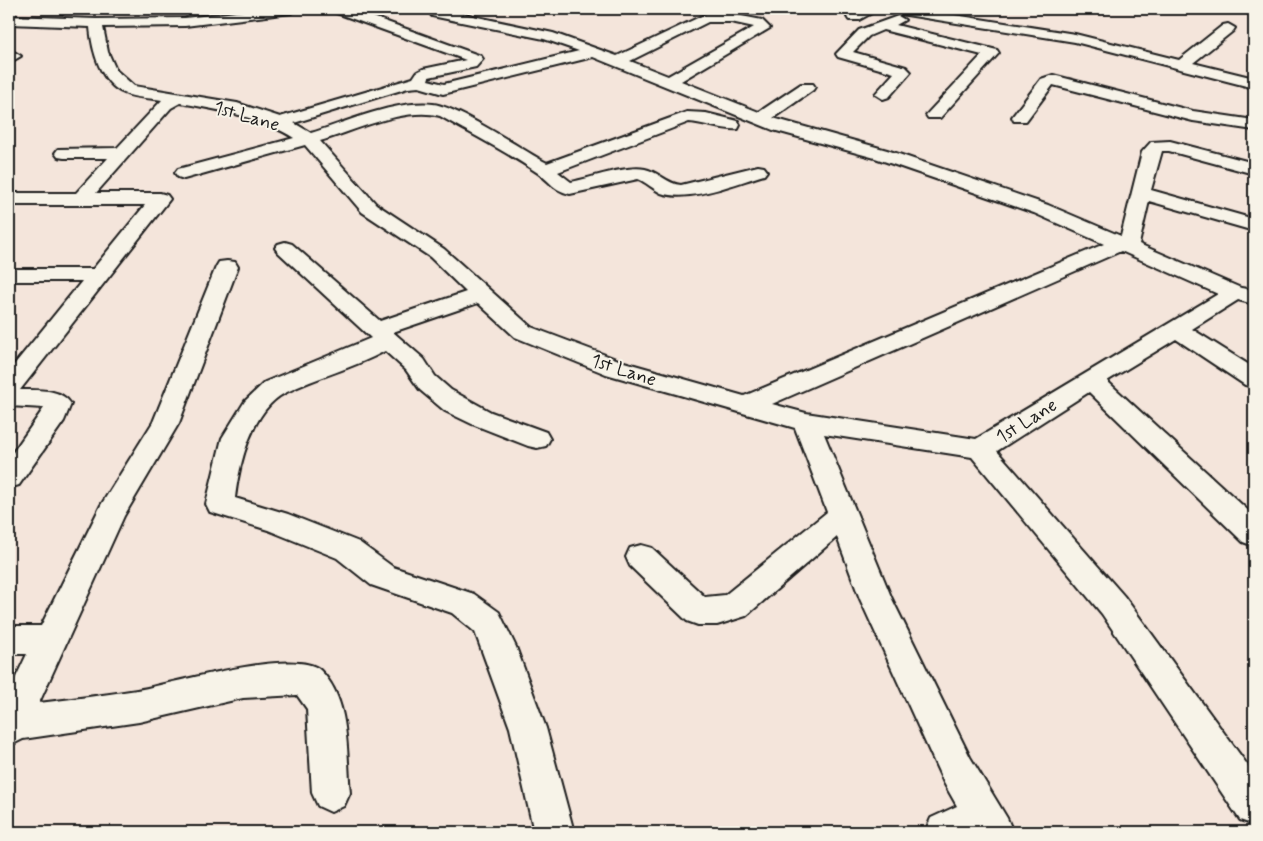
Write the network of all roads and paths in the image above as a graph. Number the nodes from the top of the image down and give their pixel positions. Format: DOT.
graph roads {
  1 [pos="19,9"];
  2 [pos="196,9"];
  3 [pos="286,9"];
  4 [pos="339,9"];
  5 [pos="433,9"];
  6 [pos="872,9"];
  7 [pos="894,9"];
  8 [pos="914,12"];
  9 [pos="9,14"];
  10 [pos="854,17"];
  11 [pos="9,20"];
  12 [pos="184,22"];
  13 [pos="882,26"];
  14 [pos="1228,28"];
  15 [pos="97,29"];
  16 [pos="71,36"];
  17 [pos="594,52"];
  18 [pos="618,61"];
  19 [pos="1182,64"];
  20 [pos="420,82"];
  21 [pos="669,82"];
  22 [pos="1254,83"];
  23 [pos="807,87"];
  24 [pos="883,94"];
  25 [pos="177,98"];
  26 [pos="934,115"];
  27 [pos="1020,117"];
  28 [pos="760,118"];
  29 [pos="280,122"];
  30 [pos="732,125"];
  31 [pos="1254,125"];
  32 [pos="309,139"];
  33 [pos="64,153"];
  34 [pos="122,153"];
  35 [pos="1254,169"];
  36 [pos="546,170"];
  37 [pos="758,171"];
  38 [pos="184,173"];
  39 [pos="1142,193"];
  40 [pos="9,199"];
  41 [pos="81,199"];
  42 [pos="1254,225"];
  43 [pos="1124,245"];
  44 [pos="285,248"];
  45 [pos="227,268"];
  46 [pos="9,275"];
  47 [pos="99,275"];
  48 [pos="482,294"];
  49 [pos="1245,295"];
  50 [pos="1176,328"];
  51 [pos="381,334"];
  52 [pos="1254,379"];
  53 [pos="1090,380"];
  54 [pos="9,387"];
  55 [pos="9,398"];
  56 [pos="746,405"];
  57 [pos="806,422"];
  58 [pos="537,439"];
  59 [pos="980,449"];
  60 [pos="9,478"];
  61 [pos="843,515"];
  62 [pos="1254,534"];
  63 [pos="641,557"];
  64 [pos="9,640"];
  65 [pos="51,640"];
  66 [pos="10,726"];
  67 [pos="331,793"];
  68 [pos="1254,806"];
  69 [pos="988,823"];
  70 [pos="554,832"];
  71 [pos="945,832"];
  1 -- 9 [label="street"];
  2 -- 12 [label="street"];
  3 -- 12 [label="street"];
  4 -- 20 [label="street"];
  5 -- 17 [label="street"];
  6 -- 10 [label="street"];
  7 -- 8 [label="street"];
  8 -- 13 [label="street"];
  8 -- 19 [label="street"];
  11 -- 15 [label="street"];
  12 -- 15 [label="street"];
  13 -- 24 [label="street"];
  13 -- 26 [label="street"];
  14 -- 19 [label="street"];
  15 -- 16 [label="street"];
  15 -- 25 [label="street, 1st Lane"];
  17 -- 18 [label="street"];
  17 -- 20 [label="street"];
  18 -- 21 [label="street"];
  18 -- 21 [label="street"];
  19 -- 22 [label="street"];
  20 -- 29 [label="street"];
  21 -- 28 [label="street"];
  23 -- 28 [label="street"];
  25 -- 29 [label="street, 1st Lane"];
  25 -- 34 [label="street"];
  27 -- 31 [label="street"];
  28 -- 43 [label="street"];
  29 -- 32 [label="street, 1st Lane"];
  30 -- 36 [label="street"];
  32 -- 36 [label="street"];
  32 -- 38 [label="street"];
  32 -- 48 [label="street, 1st Lane"];
  33 -- 34 [label="street"];
  34 -- 41 [label="street"];
  35 -- 39 [label="street"];
  36 -- 37 [label="street"];
  39 -- 42 [label="street"];
  39 -- 43 [label="street"];
  40 -- 41 [label="street"];
  41 -- 47 [label="street"];
  43 -- 49 [label="street"];
  43 -- 56 [label="street"];
  44 -- 51 [label="street"];
  45 -- 65 [label="street"];
  46 -- 47 [label="street"];
  47 -- 54 [label="street"];
  48 -- 51 [label="street"];
  48 -- 56 [label="street, 1st Lane"];
  49 -- 50 [label="street, 1st Lane"];
  50 -- 52 [label="street"];
  50 -- 53 [label="street, 1st Lane"];
  51 -- 58 [label="street"];
  51 -- 70 [label="street"];
  53 -- 59 [label="street, 1st Lane"];
  53 -- 62 [label="street"];
  55 -- 60 [label="street"];
  56 -- 57 [label="street, 1st Lane"];
  57 -- 59 [label="street, 1st Lane"];
  57 -- 61 [label="street"];
  59 -- 68 [label="street"];
  61 -- 63 [label="street"];
  61 -- 69 [label="street"];
  64 -- 65 [label="street"];
  65 -- 66 [label="street"];
  66 -- 67 [label="street"];
  69 -- 71 [label="street"];
}
